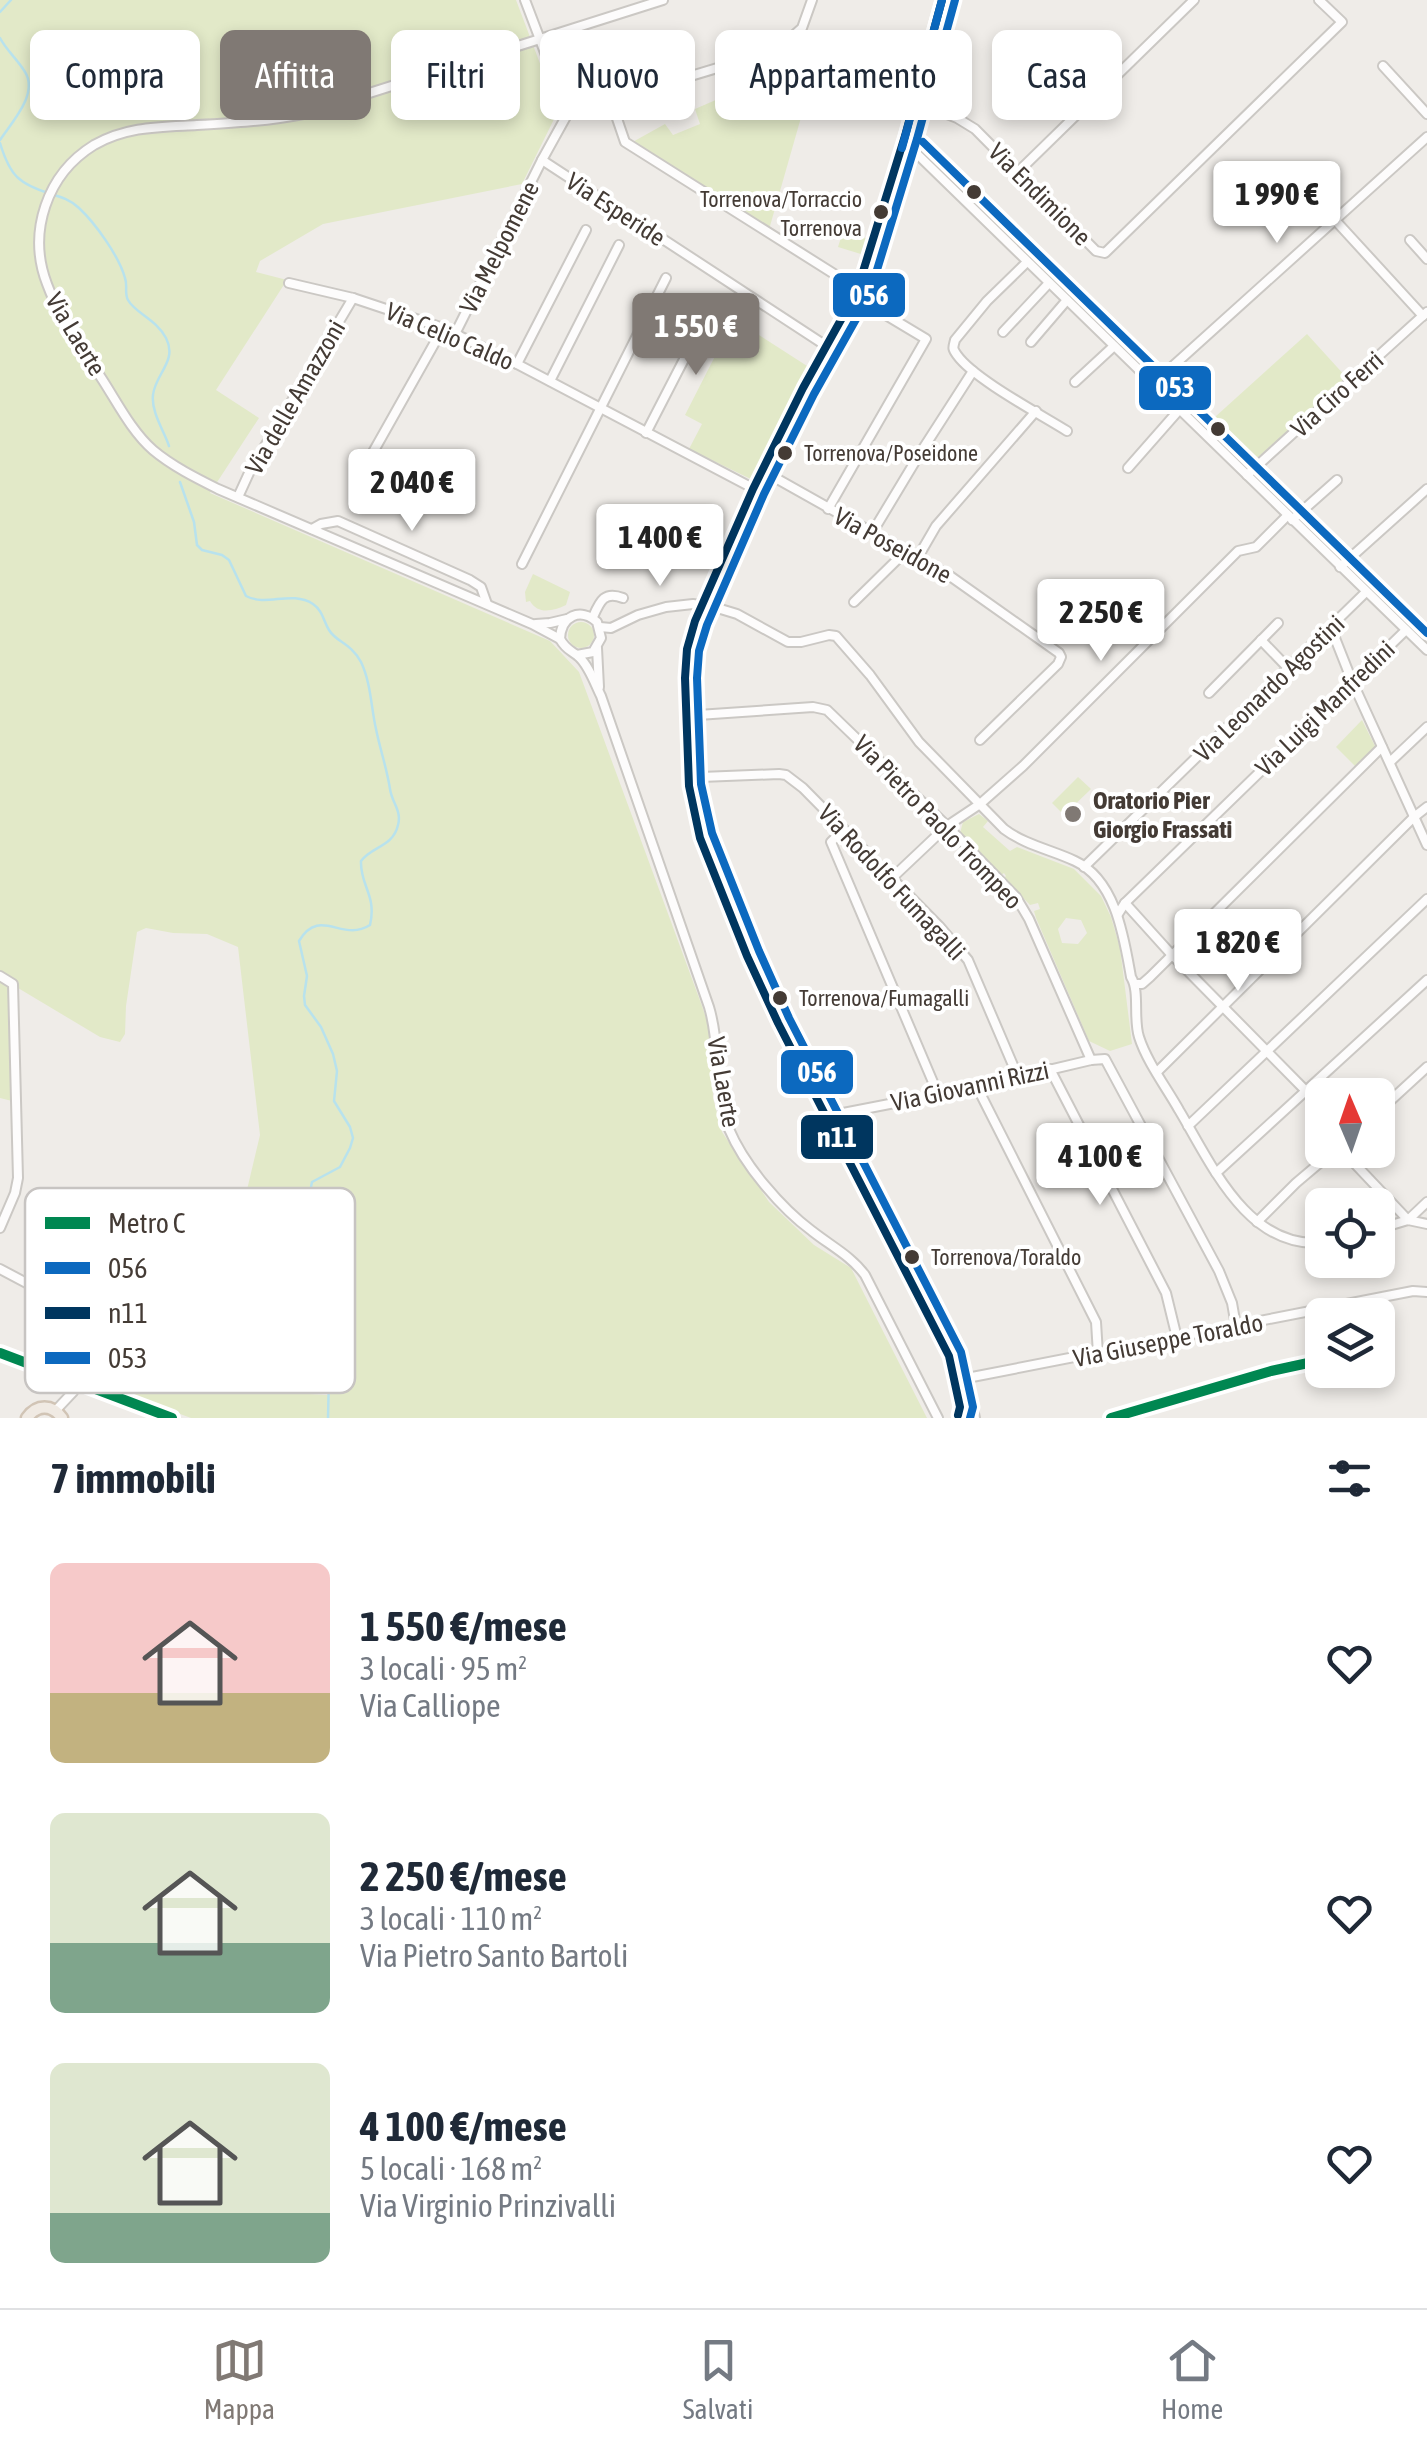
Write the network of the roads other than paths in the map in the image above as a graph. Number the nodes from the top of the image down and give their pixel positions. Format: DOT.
graph roads {
  1 [pos="525,0"];
  2 [pos="663,0"];
  3 [pos="812,0"];
  4 [pos="955,0"];
  5 [pos="1194,0"];
  6 [pos="1319,0"];
  7 [pos="947,30"];
  8 [pos="539,39"];
  9 [pos="1383,66"];
  10 [pos="695,75"];
  11 [pos="1427,114"];
  12 [pos="564,120"];
  13 [pos="618,120"];
  14 [pos="922,120"];
  15 [pos="960,120"];
  16 [pos="1427,137"];
  17 [pos="914,152"];
  18 [pos="542,160"];
  19 [pos="1018,172"];
  20 [pos="1335,220"];
  21 [pos="586,230"];
  22 [pos="1410,240"];
  23 [pos="619,245"];
  24 [pos="1427,259"];
  25 [pos="1027,262"];
  26 [pos="666,278"];
  27 [pos="289,283"];
  28 [pos="1049,283"];
  29 [pos="353,298"];
  30 [pos="868,300"];
  31 [pos="1067,300"];
  32 [pos="712,305"];
  33 [pos="1425,314"];
  34 [pos="443,328"];
  35 [pos="1003,332"];
  36 [pos="455,334"];
  37 [pos="1030,342"];
  38 [pos="1114,346"];
  39 [pos="838,352"];
  40 [pos="517,364"];
  41 [pos="973,371"];
  42 [pos="550,381"];
  43 [pos="1076,382"];
  44 [pos="1152,384"];
  45 [pos="601,408"];
  46 [pos="1179,410"];
  47 [pos="1036,411"];
  48 [pos="1067,431"];
  49 [pos="646,433"];
  50 [pos="372,454"];
  51 [pos="1128,468"];
  52 [pos="772,476"];
  53 [pos="1247,476"];
  54 [pos="1337,480"];
  55 [pos="1427,489"];
  56 [pos="764,494"];
  57 [pos="238,497"];
  58 [pos="828,509"];
  59 [pos="1290,517"];
  60 [pos="312,529"];
  61 [pos="872,533"];
  62 [pos="906,551"];
  63 [pos="918,558"];
  64 [pos="522,564"];
  65 [pos="1340,567"];
  66 [pos="1366,592"];
  67 [pos="623,598"];
  68 [pos="854,602"];
  69 [pos="487,604"];
  70 [pos="714,607"];
  71 [pos="568,618"];
  72 [pos="592,618"];
  73 [pos="1278,623"];
  74 [pos="532,624"];
  75 [pos="600,628"];
  76 [pos="1331,628"];
  77 [pos="1406,630"];
  78 [pos="560,639"];
  79 [pos="1261,640"];
  80 [pos="596,648"];
  81 [pos="1427,650"];
  82 [pos="577,655"];
  83 [pos="1289,670"];
  84 [pos="1352,681"];
  85 [pos="1209,693"];
  86 [pos="601,696"];
  87 [pos="698,715"];
  88 [pos="1427,727"];
  89 [pos="980,740"];
  90 [pos="1382,747"];
  91 [pos="1390,762"];
  92 [pos="701,778"];
  93 [pos="980,804"];
  94 [pos="1427,807"];
  95 [pos="1414,817"];
  96 [pos="947,826"];
  97 [pos="844,829"];
  98 [pos="1427,844"];
  99 [pos="1084,867"];
  100 [pos="892,878"];
  101 [pos="1427,899"];
  102 [pos="1125,903"];
  103 [pos="1118,914"];
  104 [pos="1171,954"];
  105 [pos="0,976"];
  106 [pos="1427,980"];
  107 [pos="1136,984"];
  108 [pos="1223,1006"];
  109 [pos="1266,1051"];
  110 [pos="1091,1060"];
  111 [pos="1427,1067"];
  112 [pos="1050,1069"];
  113 [pos="1157,1072"];
  114 [pos="1018,1077"];
  115 [pos="1318,1078"];
  116 [pos="977,1087"];
  117 [pos="1305,1090"];
  118 [pos="938,1094"];
  119 [pos="1395,1096"];
  120 [pos="838,1114"];
  121 [pos="1188,1126"];
  122 [pos="1314,1168"];
  123 [pos="1359,1168"];
  124 [pos="1216,1173"];
  125 [pos="1427,1202"];
  126 [pos="1408,1220"];
  127 [pos="1258,1222"];
  128 [pos="1395,1224"];
  129 [pos="1427,1224"];
  130 [pos="0,1228"];
  131 [pos="1305,1243"];
  132 [pos="0,1269"];
  133 [pos="25,1282"];
  134 [pos="1427,1289"];
  135 [pos="1236,1326"];
  136 [pos="1176,1338"];
  137 [pos="1098,1354"];
  138 [pos="967,1378"];
  139 [pos="59,1414"];
  140 [pos="972,1415"];
  141 [pos="939,1417"];
  142 [pos="28,1418"];
  1 -- 8 [label="street"];
  2 -- 8 [label="street, Via Laerte"];
  3 -- 10 [label="street"];
  4 -- 7 [label="street"];
  5 -- 19 [label="street"];
  6 -- 19 [label="street, Via Endimione"];
  8 -- 57 [label="street, Via Laerte"];
  9 -- 11 [label="street"];
  12 -- 18 [label="street, Via Esperide"];
  13 -- 30 [label="street"];
  14 -- 17 [label="street"];
  15 -- 19 [label="street, Via Endimione"];
  16 -- 20 [label="street"];
  17 -- 25 [label="street"];
  17 -- 30 [label="street"];
  18 -- 36 [label="street, Via Melpomene"];
  18 -- 39 [label="street, Via Esperide"];
  20 -- 33 [label="street"];
  20 -- 44 [label="street"];
  21 -- 40 [label="street"];
  22 -- 24 [label="street"];
  23 -- 42 [label="street"];
  25 -- 28 [label="street"];
  25 -- 41 [label="street"];
  26 -- 45 [label="street"];
  27 -- 29 [label="street, Via Celio Caldo"];
  28 -- 31 [label="street"];
  28 -- 35 [label="street"];
  29 -- 34 [label="street, Via Celio Caldo"];
  29 -- 57 [label="street, Via delle Amazzoni"];
  30 -- 39 [label="street"];
  30 -- 58 [label="street"];
  31 -- 37 [label="street"];
  31 -- 38 [label="street"];
  32 -- 49 [label="street"];
  33 -- 53 [label="street, Via Ciro Ferri"];
  34 -- 36 [label="street, Via Celio Caldo"];
  34 -- 50 [label="street"];
  36 -- 40 [label="street, Via Celio Caldo"];
  38 -- 43 [label="street"];
  38 -- 44 [label="street"];
  39 -- 52 [label="street"];
  40 -- 42 [label="street, Via Celio Caldo"];
  41 -- 47 [label="street"];
  41 -- 61 [label="street"];
  42 -- 45 [label="street, Via Celio Caldo"];
  44 -- 46 [label="street"];
  45 -- 49 [label="street, Via Celio Caldo"];
  45 -- 64 [label="street"];
  46 -- 51 [label="street"];
  46 -- 53 [label="street"];
  47 -- 48 [label="street"];
  47 -- 63 [label="street"];
  49 -- 56 [label="street, Via Celio Caldo"];
  52 -- 56 [label="street"];
  52 -- 58 [label="street, Via Poseidone"];
  53 -- 59 [label="street"];
  54 -- 59 [label="street"];
  55 -- 65 [label="street"];
  56 -- 70 [label="street"];
  57 -- 60 [label="street, Via Laerte"];
  58 -- 61 [label="street, Via Poseidone"];
  59 -- 65 [label="street"];
  59 -- 93 [label="street"];
  60 -- 69 [label="street, Via Laerte"];
  60 -- 69 [label="street"];
  61 -- 62 [label="street, Via Poseidone"];
  62 -- 63 [label="street, Via Poseidone"];
  62 -- 68 [label="street"];
  63 -- 89 [label="street, Via Poseidone"];
  65 -- 66 [label="street"];
  66 -- 76 [label="street, Via Leonardo Agostini"];
  66 -- 77 [label="street"];
  67 -- 72 [label="street"];
  69 -- 74 [label="street, Via Laerte"];
  70 -- 75 [label="street"];
  70 -- 87 [label="street"];
  70 -- 93 [label="street"];
  71 -- 72 [label="street"];
  71 -- 74 [label="street"];
  71 -- 78 [label="street"];
  72 -- 75 [label="street"];
  73 -- 79 [label="street"];
  74 -- 78 [label="street, Via Laerte"];
  75 -- 80 [label="street"];
  76 -- 83 [label="street, Via Leonardo Agostini"];
  76 -- 84 [label="street"];
  77 -- 81 [label="street"];
  77 -- 84 [label="street, Via Luigi Manfredini"];
  78 -- 82 [label="street"];
  79 -- 83 [label="street"];
  79 -- 85 [label="street"];
  80 -- 82 [label="street"];
  80 -- 86 [label="street, Via Laerte"];
  82 -- 86 [label="street, Via Laerte"];
  83 -- 99 [label="street, Via Leonardo Agostini"];
  84 -- 90 [label="street"];
  84 -- 102 [label="street, Via Luigi Manfredini"];
  86 -- 141 [label="street, Via Laerte"];
  87 -- 92 [label="street"];
  87 -- 96 [label="street, Via Pietro Paolo Trompeo"];
  88 -- 91 [label="street"];
  90 -- 91 [label="street"];
  90 -- 104 [label="street"];
  91 -- 95 [label="street"];
  92 -- 97 [label="street, Via Rodolfo Fumagalli"];
  92 -- 120 [label="street"];
  93 -- 96 [label="street"];
  93 -- 99 [label="street"];
  94 -- 95 [label="street"];
  95 -- 98 [label="street"];
  95 -- 108 [label="street"];
  96 -- 100 [label="street"];
  96 -- 110 [label="street, Via Pietro Paolo Trompeo"];
  97 -- 100 [label="street, Via Rodolfo Fumagalli"];
  97 -- 118 [label="street"];
  99 -- 103 [label="street"];
  100 -- 114 [label="street, Via Rodolfo Fumagalli"];
  101 -- 109 [label="street"];
  102 -- 103 [label="street, Via Luigi Manfredini"];
  102 -- 104 [label="street"];
  103 -- 107 [label="street"];
  104 -- 107 [label="street"];
  104 -- 108 [label="street"];
  105 -- 130 [label="street"];
  106 -- 115 [label="street"];
  107 -- 113 [label="street"];
  108 -- 109 [label="street"];
  108 -- 113 [label="street"];
  109 -- 117 [label="street"];
  109 -- 121 [label="street"];
  110 -- 112 [label="street, Via Giovanni Rizzi"];
  110 -- 135 [label="street, Via Giovanni Rizzi"];
  111 -- 119 [label="street"];
  112 -- 114 [label="street, Via Giovanni Rizzi"];
  112 -- 136 [label="street"];
  113 -- 121 [label="street"];
  114 -- 116 [label="street, Via Giovanni Rizzi"];
  116 -- 118 [label="street, Via Giovanni Rizzi"];
  116 -- 137 [label="street"];
  117 -- 124 [label="street"];
  118 -- 120 [label="street, Via Giovanni Rizzi"];
  120 -- 138 [label="street"];
  121 -- 124 [label="street"];
  122 -- 127 [label="street"];
  123 -- 126 [label="street"];
  124 -- 127 [label="street"];
  125 -- 126 [label="street"];
  126 -- 128 [label="street"];
  126 -- 129 [label="street"];
  127 -- 131 [label="street"];
  132 -- 133 [label="street"];
  134 -- 135 [label="street, Via Giuseppe Toraldo"];
  135 -- 136 [label="street, Via Giuseppe Toraldo"];
  136 -- 137 [label="street, Via Giuseppe Toraldo"];
  137 -- 138 [label="street, Via Giuseppe Toraldo"];
  138 -- 140 [label="street"];
  139 -- 142 [label="main road"];
}
